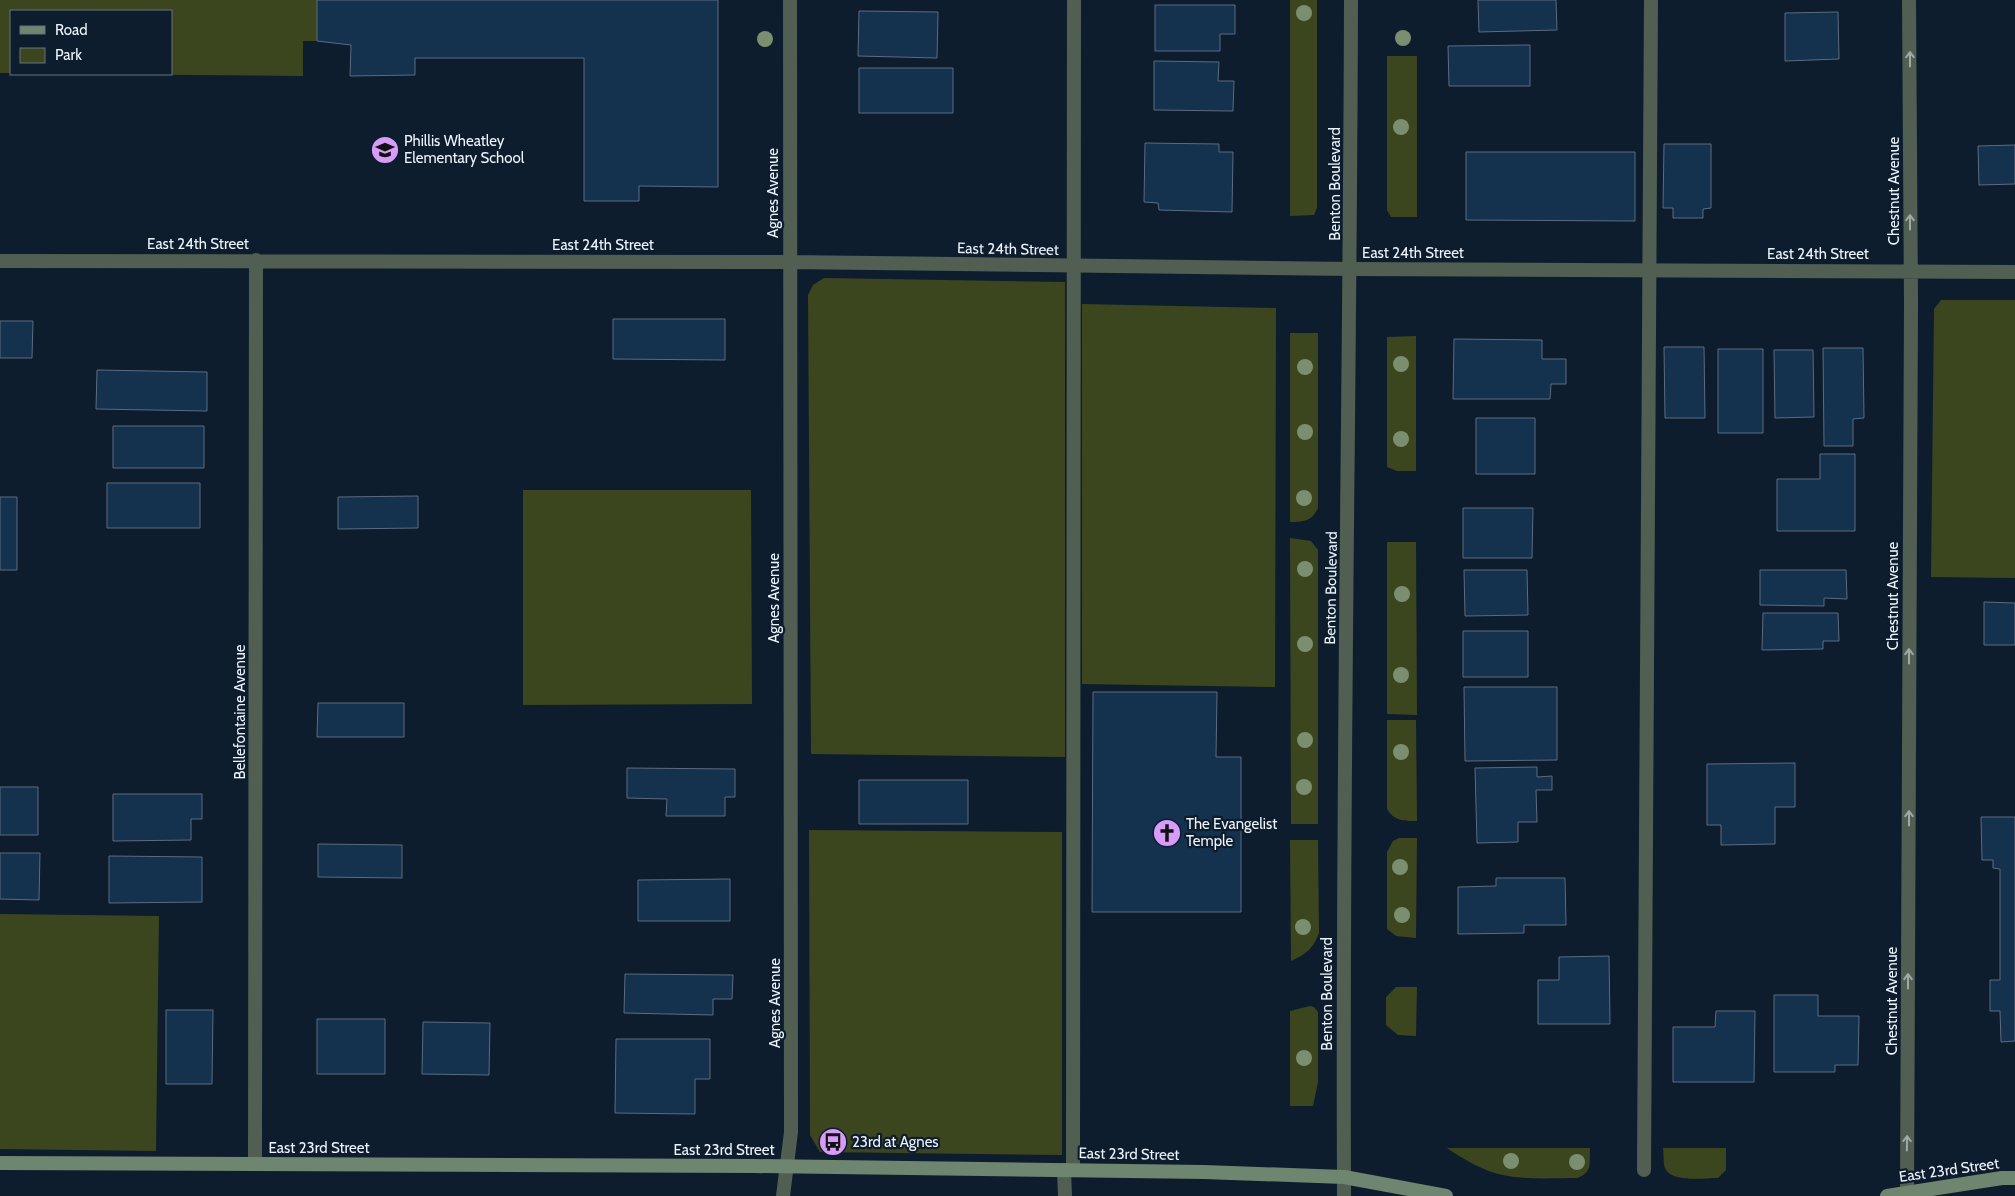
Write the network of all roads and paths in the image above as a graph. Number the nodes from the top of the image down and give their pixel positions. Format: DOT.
graph roads {
  1 [pos="790,0"];
  2 [pos="1074,0"];
  3 [pos="1351,0"];
  4 [pos="1651,0"];
  5 [pos="1910,0"];
  6 [pos="256,260"];
  7 [pos="0,261"];
  8 [pos="789,262"];
  9 [pos="1074,266"];
  10 [pos="1351,269"];
  11 [pos="1650,270"];
  12 [pos="1910,271"];
  13 [pos="2015,272"];
  14 [pos="0,1163"];
  15 [pos="255,1164"];
  16 [pos="788,1167"];
  17 [pos="1069,1170"];
  18 [pos="1644,1170"];
  19 [pos="1344,1177"];
  20 [pos="2015,1178"];
  21 [pos="1907,1194"];
  22 [pos="783,1196"];
  23 [pos="1065,1196"];
  24 [pos="1344,1196"];
  25 [pos="1446,1196"];
  26 [pos="1887,1196"];
  1 -- 8 [label="street, Agnes Avenue"];
  2 -- 9 [label="street"];
  3 -- 10 [label="street, Benton Boulevard"];
  4 -- 11 [label="street"];
  12 -- 5 [label="street, Chestnut Avenue, one-way"];
  6 -- 7 [label="street, East 24th Street"];
  6 -- 8 [label="street, East 24th Street"];
  6 -- 15 [label="street, Bellefontaine Avenue"];
  8 -- 9 [label="street, East 24th Street"];
  8 -- 16 [label="street, Agnes Avenue"];
  9 -- 10 [label="street, East 24th Street"];
  9 -- 17 [label="street"];
  10 -- 11 [label="street, East 24th Street"];
  10 -- 19 [label="street, Benton Boulevard"];
  11 -- 12 [label="street, East 24th Street"];
  11 -- 18 [label="street"];
  12 -- 13 [label="street, East 24th Street"];
  21 -- 12 [label="street, Chestnut Avenue, one-way"];
  14 -- 15 [label="main road, East 23rd Street"];
  15 -- 16 [label="main road, East 23rd Street"];
  16 -- 17 [label="main road, East 23rd Street"];
  16 -- 22 [label="street, Agnes Avenue"];
  17 -- 19 [label="main road, East 23rd Street"];
  17 -- 23 [label="street"];
  19 -- 24 [label="street, Benton Boulevard"];
  19 -- 25 [label="main road, East 23rd Street"];
  20 -- 21 [label="main road, East 23rd Street"];
  21 -- 26 [label="main road, East 23rd Street"];
}
